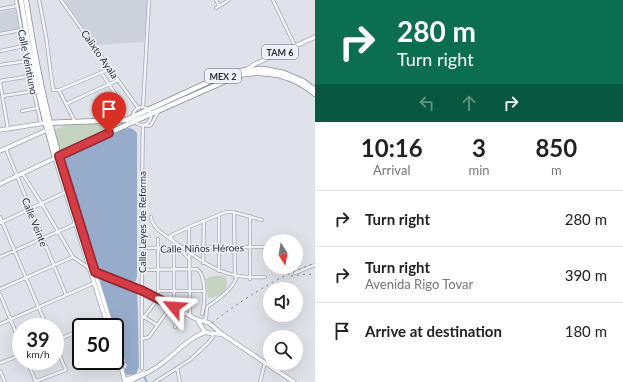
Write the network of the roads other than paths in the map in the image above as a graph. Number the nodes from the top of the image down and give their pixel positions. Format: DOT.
graph roads {
  1 [pos="16,0"];
  2 [pos="20,0"];
  3 [pos="26,0"];
  4 [pos="39,0"];
  5 [pos="61,0"];
  6 [pos="149,0"];
  7 [pos="216,0"];
  8 [pos="229,0"];
  9 [pos="273,0"];
  10 [pos="18,6"];
  11 [pos="220,6"];
  12 [pos="216,8"];
  13 [pos="0,9"];
  14 [pos="21,30"];
  15 [pos="0,34"];
  16 [pos="315,37"];
  17 [pos="24,46"];
  18 [pos="295,46"];
  19 [pos="0,50"];
  20 [pos="27,61"];
  21 [pos="0,65"];
  22 [pos="110,68"];
  23 [pos="246,70"];
  24 [pos="101,72"];
  25 [pos="30,76"];
  26 [pos="118,80"];
  27 [pos="0,82"];
  28 [pos="110,84"];
  29 [pos="200,89"];
  30 [pos="59,90"];
  31 [pos="315,90"];
  32 [pos="34,91"];
  33 [pos="315,94"];
  34 [pos="181,95"];
  35 [pos="2,96"];
  36 [pos="40,96"];
  37 [pos="119,100"];
  38 [pos="66,104"];
  39 [pos="4,107"];
  40 [pos="0,108"];
  41 [pos="138,108"];
  42 [pos="143,108"];
  43 [pos="38,110"];
  44 [pos="159,110"];
  45 [pos="22,111"];
  46 [pos="47,112"];
  47 [pos="149,112"];
  48 [pos="134,119"];
  49 [pos="76,122"];
  50 [pos="45,123"];
  51 [pos="59,123"];
  52 [pos="66,123"];
  53 [pos="143,124"];
  54 [pos="8,129"];
  55 [pos="0,130"];
  56 [pos="49,130"];
  57 [pos="6,149"];
  58 [pos="0,151"];
  59 [pos="57,157"];
  60 [pos="22,173"];
  61 [pos="16,176"];
  62 [pos="0,184"];
  63 [pos="66,192"];
  64 [pos="42,204"];
  65 [pos="30,209"];
  66 [pos="234,212"];
  67 [pos="219,215"];
  68 [pos="250,216"];
  69 [pos="0,217"];
  70 [pos="151,217"];
  71 [pos="262,220"];
  72 [pos="204,221"];
  73 [pos="1,222"];
  74 [pos="75,222"];
  75 [pos="189,227"];
  76 [pos="58,231"];
  77 [pos="42,238"];
  78 [pos="158,239"];
  79 [pos="173,241"];
  80 [pos="189,247"];
  81 [pos="204,247"];
  82 [pos="219,247"];
  83 [pos="235,247"];
  84 [pos="250,247"];
  85 [pos="263,247"];
  86 [pos="141,248"];
  87 [pos="158,248"];
  88 [pos="174,248"];
  89 [pos="181,248"];
  90 [pos="14,250"];
  91 [pos="189,253"];
  92 [pos="0,257"];
  93 [pos="73,257"];
  94 [pos="189,259"];
  95 [pos="204,263"];
  96 [pos="315,265"];
  97 [pos="54,266"];
  98 [pos="89,269"];
  99 [pos="190,269"];
  100 [pos="143,270"];
  101 [pos="158,270"];
  102 [pos="174,270"];
  103 [pos="303,270"];
  104 [pos="219,271"];
  105 [pos="95,272"];
  106 [pos="100,274"];
  107 [pos="236,276"];
  108 [pos="265,277"];
  109 [pos="25,278"];
  110 [pos="97,278"];
  111 [pos="250,278"];
  112 [pos="94,282"];
  113 [pos="0,289"];
  114 [pos="143,291"];
  115 [pos="158,291"];
  116 [pos="174,291"];
  117 [pos="190,291"];
  118 [pos="203,291"];
  119 [pos="0,294"];
  120 [pos="66,295"];
  121 [pos="158,299"];
  122 [pos="173,306"];
  123 [pos="206,306"];
  124 [pos="38,307"];
  125 [pos="186,313"];
  126 [pos="202,314"];
  127 [pos="143,316"];
  128 [pos="190,316"];
  129 [pos="43,318"];
  130 [pos="107,318"];
  131 [pos="10,319"];
  132 [pos="197,320"];
  133 [pos="204,321"];
  134 [pos="0,324"];
  135 [pos="12,324"];
  136 [pos="157,325"];
  137 [pos="200,326"];
  138 [pos="175,327"];
  139 [pos="213,327"];
  140 [pos="206,332"];
  141 [pos="212,333"];
  142 [pos="222,334"];
  143 [pos="197,336"];
  144 [pos="142,339"];
  145 [pos="12,358"];
  146 [pos="263,361"];
  147 [pos="0,363"];
  148 [pos="64,365"];
  149 [pos="142,368"];
  150 [pos="177,368"];
  151 [pos="30,370"];
  152 [pos="123,370"];
  153 [pos="264,370"];
  154 [pos="276,370"];
  155 [pos="0,371"];
  156 [pos="126,381"];
  157 [pos="179,381"];
  158 [pos="5,382"];
  159 [pos="35,382"];
  160 [pos="120,382"];
  161 [pos="155,382"];
  162 [pos="260,382"];
  163 [pos="294,382"];
  1 -- 10 [label="street, Calle Veintiuno"];
  2 -- 36 [label="highway"];
  3 -- 46 [label="highway"];
  4 -- 30 [label="street"];
  5 -- 22 [label="street, Calixto Ayala"];
  6 -- 42 [label="street"];
  7 -- 11 [label="street"];
  8 -- 11 [label="street"];
  9 -- 18 [label="street"];
  10 -- 13 [label="street"];
  10 -- 14 [label="street, Calle Veintiuno"];
  11 -- 12 [label="street"];
  14 -- 15 [label="street"];
  14 -- 17 [label="street, Calle Veintiuno"];
  16 -- 18 [label="main road, TAM 6"];
  17 -- 19 [label="street"];
  17 -- 20 [label="street, Calle Veintiuno"];
  18 -- 23 [label="main road, TAM 6"];
  20 -- 21 [label="street"];
  20 -- 25 [label="street, Calle Veintiuno"];
  22 -- 24 [label="street"];
  22 -- 26 [label="street, Calixto Ayala"];
  23 -- 29 [label="highway, MEX 2"];
  23 -- 31 [label="highway, MEX 2"];
  24 -- 28 [label="street"];
  24 -- 30 [label="street"];
  25 -- 27 [label="street"];
  25 -- 32 [label="street, Calle Veintiuno"];
  26 -- 28 [label="street"];
  26 -- 41 [label="street, Calixto Ayala"];
  27 -- 35 [label="street"];
  28 -- 37 [label="street"];
  28 -- 38 [label="street"];
  29 -- 33 [label="highway, MEX 2"];
  29 -- 34 [label="highway, MEX 2"];
  29 -- 44 [label="highway, MEX 2"];
  30 -- 38 [label="street"];
  32 -- 35 [label="street"];
  32 -- 43 [label="street, Calle Veintiuno"];
  34 -- 44 [label="highway"];
  34 -- 47 [label="highway, MEX 2"];
  35 -- 39 [label="street"];
  36 -- 43 [label="highway"];
  36 -- 50 [label="highway"];
  38 -- 49 [label="street"];
  39 -- 40 [label="street"];
  39 -- 54 [label="street"];
  41 -- 42 [label="street"];
  41 -- 48 [label="street"];
  42 -- 47 [label="street"];
  43 -- 45 [label="street"];
  43 -- 50 [label="street, Calle Veintiuno"];
  44 -- 47 [label="highway, MEX 2"];
  44 -- 53 [label="street"];
  46 -- 50 [label="highway"];
  46 -- 51 [label="highway"];
  47 -- 48 [label="highway, MEX 2"];
  47 -- 53 [label="street"];
  48 -- 49 [label="highway, MEX 2"];
  48 -- 53 [label="street"];
  48 -- 59 [label="highway, MEX 2"];
  49 -- 52 [label="highway, MEX 2"];
  50 -- 51 [label="highway"];
  50 -- 54 [label="main road"];
  50 -- 56 [label="highway"];
  51 -- 52 [label="highway"];
  52 -- 56 [label="highway, MEX 2"];
  53 -- 86 [label="street, Calle Leyes de Reforma"];
  54 -- 55 [label="main road"];
  56 -- 57 [label="main road, MEX 2"];
  56 -- 59 [label="highway"];
  57 -- 58 [label="main road, MEX 2"];
  57 -- 61 [label="street, Calle Veinte"];
  59 -- 60 [label="main road, MEX 2"];
  59 -- 63 [label="main road"];
  59 -- 105 [label="main road"];
  60 -- 61 [label="main road, MEX 2"];
  60 -- 64 [label="street"];
  61 -- 62 [label="main road, MEX 2"];
  61 -- 65 [label="street, Calle Veinte"];
  63 -- 64 [label="street"];
  63 -- 74 [label="main road"];
  64 -- 65 [label="street"];
  64 -- 76 [label="street"];
  65 -- 73 [label="street"];
  65 -- 77 [label="street, Calle Veinte"];
  66 -- 67 [label="street"];
  66 -- 68 [label="street"];
  66 -- 83 [label="street"];
  67 -- 72 [label="street"];
  67 -- 82 [label="street"];
  68 -- 71 [label="street"];
  68 -- 84 [label="street"];
  69 -- 73 [label="street"];
  70 -- 79 [label="street"];
  72 -- 75 [label="street"];
  72 -- 81 [label="street"];
  73 -- 90 [label="street"];
  74 -- 76 [label="street"];
  74 -- 98 [label="main road"];
  75 -- 79 [label="street"];
  75 -- 80 [label="street"];
  76 -- 77 [label="street"];
  76 -- 93 [label="street"];
  77 -- 90 [label="street"];
  77 -- 97 [label="street, Calle Veinte"];
  78 -- 87 [label="street"];
  79 -- 89 [label="street"];
  80 -- 81 [label="street, Calle Niños Héroes"];
  80 -- 89 [label="street, Calle Niños Héroes"];
  80 -- 91 [label="street"];
  81 -- 82 [label="street, Calle Niños Héroes"];
  81 -- 95 [label="street"];
  82 -- 83 [label="street, Calle Niños Héroes"];
  82 -- 104 [label="street"];
  83 -- 84 [label="street, Calle Niños Héroes"];
  83 -- 107 [label="street"];
  84 -- 85 [label="street, Calle Niños Héroes"];
  84 -- 111 [label="street"];
  86 -- 87 [label="street, Calle Niños Héroes"];
  86 -- 100 [label="street, Calle Leyes de Reforma"];
  87 -- 88 [label="street, Calle Niños Héroes"];
  87 -- 101 [label="street"];
  88 -- 89 [label="street, Calle Niños Héroes"];
  88 -- 102 [label="street"];
  89 -- 91 [label="street"];
  89 -- 94 [label="street"];
  90 -- 92 [label="street"];
  90 -- 109 [label="street"];
  91 -- 94 [label="street"];
  91 -- 95 [label="street"];
  93 -- 97 [label="street"];
  93 -- 98 [label="street"];
  94 -- 99 [label="street"];
  95 -- 104 [label="street"];
  96 -- 103 [label="street"];
  97 -- 109 [label="street"];
  97 -- 120 [label="street, Calle Veinte"];
  98 -- 105 [label="main road"];
  98 -- 112 [label="main road"];
  99 -- 102 [label="street"];
  99 -- 117 [label="street"];
  99 -- 118 [label="street"];
  100 -- 101 [label="street"];
  100 -- 114 [label="street, Calle Leyes de Reforma"];
  101 -- 102 [label="street"];
  101 -- 115 [label="street"];
  102 -- 116 [label="street"];
  104 -- 107 [label="street"];
  105 -- 106 [label="main road"];
  105 -- 110 [label="main road"];
  106 -- 110 [label="main road"];
  106 -- 114 [label="main road"];
  107 -- 111 [label="street"];
  107 -- 123 [label="street"];
  108 -- 111 [label="street"];
  109 -- 113 [label="street"];
  109 -- 124 [label="street"];
  110 -- 130 [label="main road"];
  112 -- 120 [label="street"];
  112 -- 130 [label="main road"];
  114 -- 121 [label="main road"];
  114 -- 127 [label="street, Calle Leyes de Reforma"];
  115 -- 116 [label="street"];
  115 -- 121 [label="street"];
  116 -- 117 [label="street"];
  116 -- 122 [label="street"];
  117 -- 118 [label="street"];
  117 -- 128 [label="street"];
  118 -- 123 [label="street"];
  119 -- 131 [label="street"];
  120 -- 124 [label="street"];
  121 -- 122 [label="main road"];
  121 -- 127 [label="street"];
  122 -- 125 [label="main road"];
  122 -- 136 [label="street"];
  123 -- 126 [label="street"];
  123 -- 133 [label="street"];
  124 -- 129 [label="street"];
  124 -- 131 [label="street"];
  125 -- 128 [label="main road"];
  125 -- 138 [label="street"];
  127 -- 136 [label="street"];
  127 -- 144 [label="street, Calle Leyes de Reforma"];
  128 -- 132 [label="main road"];
  131 -- 134 [label="street"];
  131 -- 135 [label="street"];
  132 -- 133 [label="main road"];
  132 -- 137 [label="main road"];
  133 -- 137 [label="main road"];
  133 -- 139 [label="main road"];
  136 -- 144 [label="street"];
  137 -- 140 [label="main road"];
  137 -- 143 [label="main road"];
  139 -- 141 [label="main road"];
  139 -- 142 [label="main road"];
  140 -- 141 [label="main road"];
  140 -- 143 [label="main road"];
  141 -- 142 [label="main road"];
  141 -- 150 [label="street"];
  142 -- 146 [label="main road"];
  143 -- 156 [label="main road"];
  144 -- 149 [label="street, Calle Leyes de Reforma"];
  145 -- 147 [label="street"];
  148 -- 159 [label="street"];
  150 -- 157 [label="street"];
  150 -- 161 [label="street"];
  151 -- 159 [label="street"];
  152 -- 156 [label="main road"];
  153 -- 162 [label="street"];
  154 -- 163 [label="main road"];
  155 -- 158 [label="street"];
  156 -- 160 [label="street"];
}
